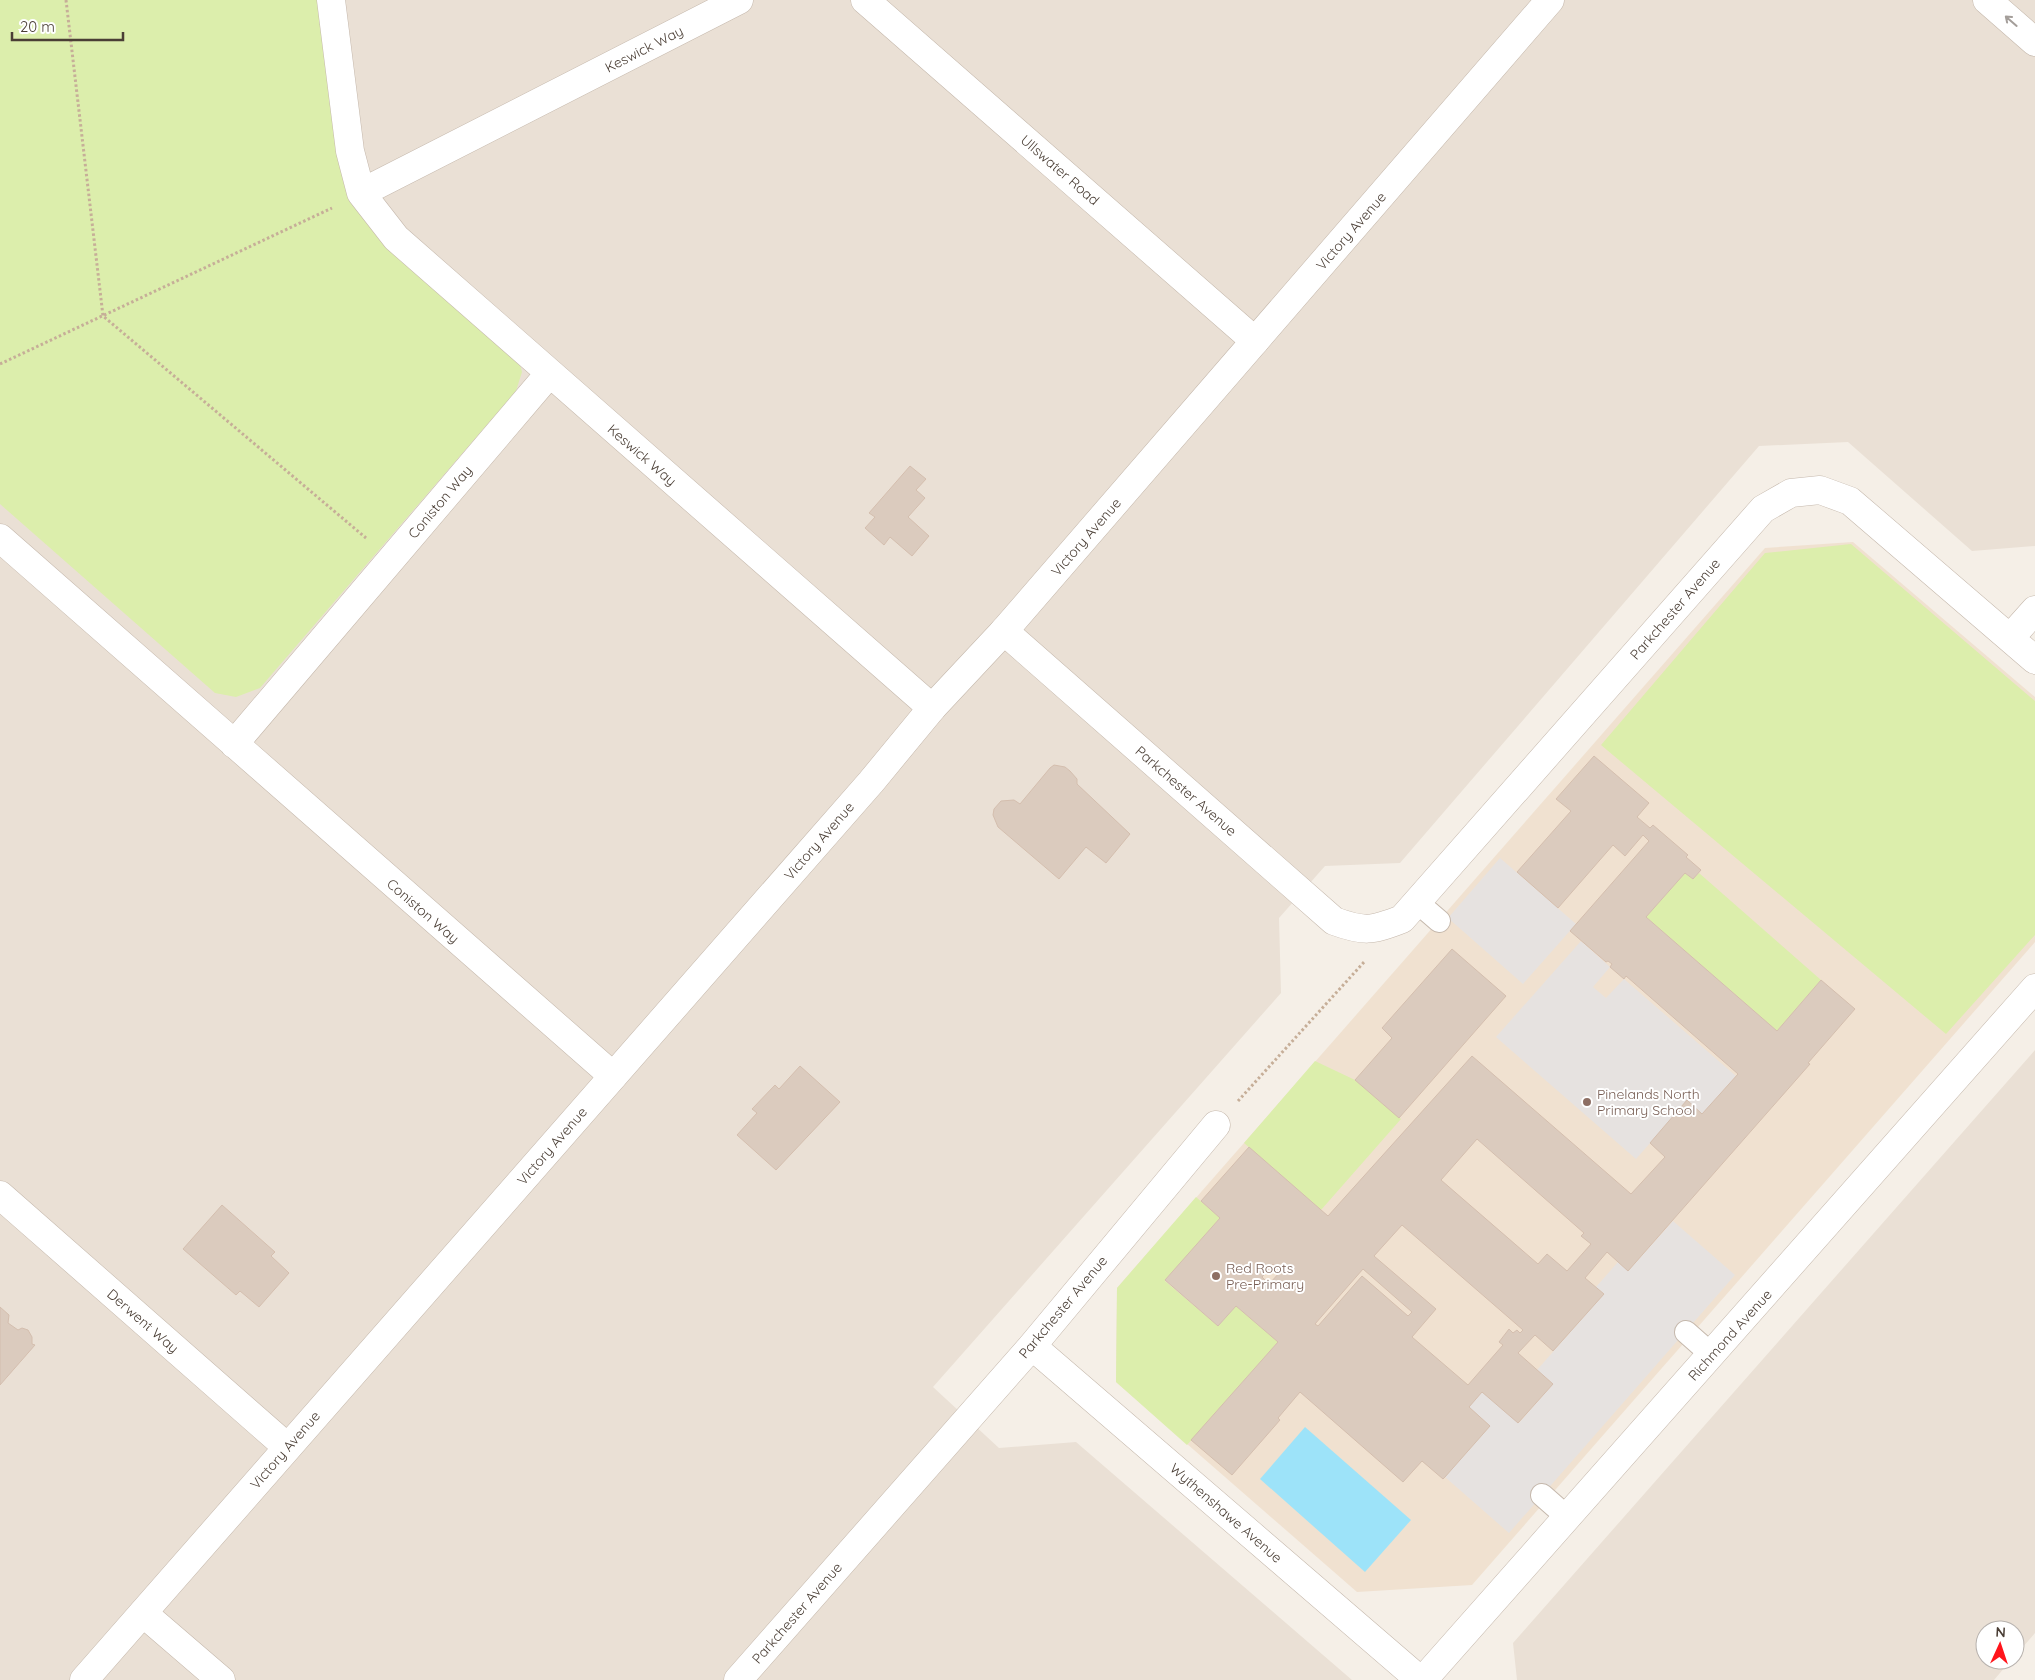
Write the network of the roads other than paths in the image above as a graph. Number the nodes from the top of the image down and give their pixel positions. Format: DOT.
graph roads {
  1 [pos="331,0"];
  2 [pos="740,0"];
  3 [pos="865,0"];
  4 [pos="1550,0"];
  5 [pos="1987,0"];
  6 [pos="2035,42"];
  7 [pos="361,194"];
  8 [pos="1255,341"];
  9 [pos="549,374"];
  10 [pos="0,538"];
  11 [pos="2035,610"];
  12 [pos="1004,631"];
  13 [pos="2010,638"];
  14 [pos="2035,660"];
  15 [pos="932,708"];
  16 [pos="234,744"];
  17 [pos="1417,902"];
  18 [pos="1439,921"];
  19 [pos="2035,988"];
  20 [pos="612,1076"];
  21 [pos="1216,1125"];
  22 [pos="0,1195"];
  23 [pos="1686,1332"];
  24 [pos="1032,1346"];
  25 [pos="1712,1355"];
  26 [pos="287,1447"];
  27 [pos="1542,1495"];
  28 [pos="1568,1517"];
  29 [pos="144,1613"];
  30 [pos="84,1680"];
  31 [pos="221,1680"];
  32 [pos="738,1680"];
  33 [pos="1421,1680"];
  1 -- 7 [label="street, Keswick Way"];
  2 -- 7 [label="street, Keswick Way"];
  3 -- 8 [label="street, Ullswater Road"];
  4 -- 8 [label="street, Victory Avenue"];
  6 -- 5 [label="street, one-way"];
  7 -- 9 [label="street, Keswick Way"];
  8 -- 12 [label="street, Victory Avenue"];
  9 -- 15 [label="street, Keswick Way"];
  9 -- 16 [label="street, Coniston Way"];
  10 -- 16 [label="street, Coniston Way"];
  11 -- 13 [label="street"];
  12 -- 15 [label="street, Victory Avenue"];
  12 -- 17 [label="street, Parkchester Avenue"];
  13 -- 14 [label="street"];
  13 -- 17 [label="street, Parkchester Avenue"];
  15 -- 20 [label="street, Victory Avenue"];
  16 -- 20 [label="street, Coniston Way"];
  17 -- 18 [label="lane"];
  19 -- 25 [label="street, Richmond Avenue"];
  20 -- 26 [label="street, Victory Avenue"];
  21 -- 24 [label="street, Parkchester Avenue"];
  22 -- 26 [label="street, Derwent Way"];
  23 -- 25 [label="lane"];
  24 -- 32 [label="street, Parkchester Avenue"];
  24 -- 33 [label="street, Wythenshawe Avenue"];
  25 -- 28 [label="street, Richmond Avenue"];
  26 -- 29 [label="street, Victory Avenue"];
  27 -- 28 [label="lane"];
  28 -- 33 [label="street, Richmond Avenue"];
  29 -- 30 [label="street, Victory Avenue"];
  29 -- 31 [label="street"];
}
